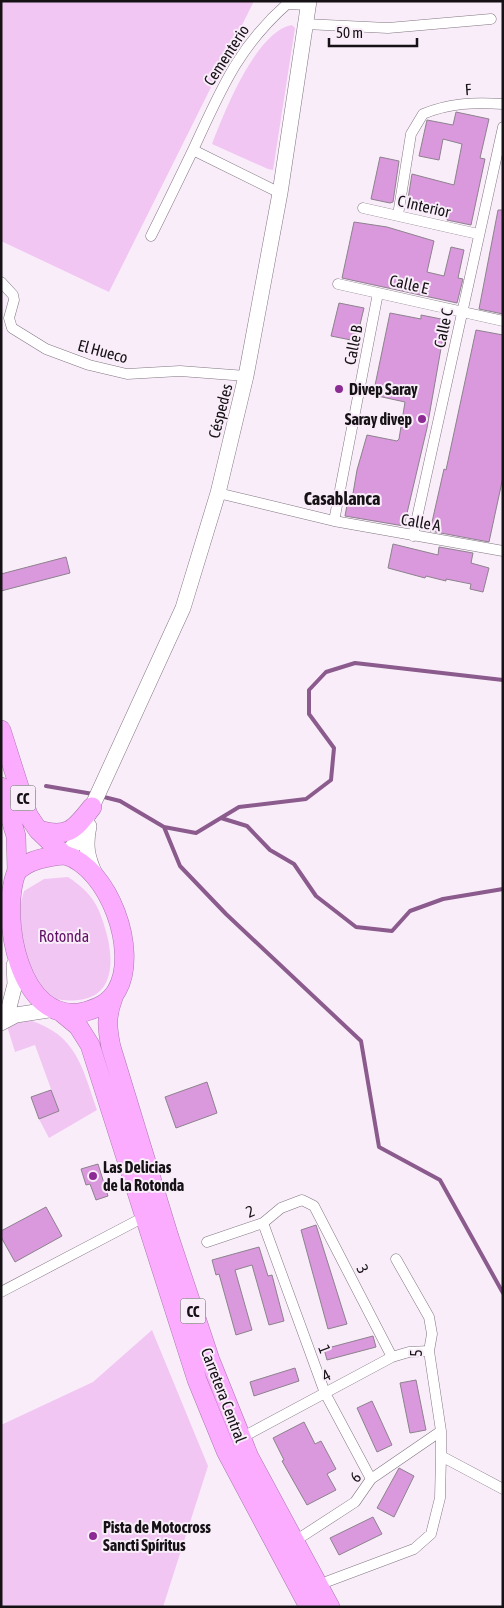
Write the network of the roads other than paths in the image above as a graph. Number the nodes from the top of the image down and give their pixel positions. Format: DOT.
graph roads {
  1 [pos="309,3"];
  2 [pos="491,19"];
  3 [pos="304,24"];
  4 [pos="503,104"];
  5 [pos="503,127"];
  6 [pos="193,150"];
  7 [pos="280,194"];
  8 [pos="363,208"];
  9 [pos="398,215"];
  10 [pos="478,234"];
  11 [pos="151,236"];
  12 [pos="1,282"];
  13 [pos="338,284"];
  14 [pos="378,292"];
  15 [pos="462,312"];
  16 [pos="503,321"];
  17 [pos="246,376"];
  18 [pos="218,494"];
  19 [pos="334,521"];
  20 [pos="414,536"];
  21 [pos="503,551"];
  22 [pos="1,730"];
  23 [pos="1,787"];
  24 [pos="93,805"];
  25 [pos="38,830"];
  26 [pos="64,855"];
  27 [pos="17,872"];
  28 [pos="95,875"];
  29 [pos="14,965"];
  30 [pos="113,998"];
  31 [pos="58,1011"];
  32 [pos="4,1021"];
  33 [pos="302,1200"];
  34 [pos="144,1217"];
  35 [pos="263,1223"];
  36 [pos="207,1242"];
  37 [pos="396,1259"];
  38 [pos="1,1292"];
  39 [pos="429,1351"];
  40 [pos="392,1358"];
  41 [pos="325,1393"];
  42 [pos="441,1430"];
  43 [pos="241,1438"];
  44 [pos="442,1456"];
  45 [pos="371,1479"];
  46 [pos="503,1489"];
  47 [pos="295,1541"];
  48 [pos="318,1585"];
  49 [pos="309,1607"];
  50 [pos="330,1607"];
  1 -- 3 [label="street, Céspedes"];
  1 -- 6 [label="street, Cementerio"];
  2 -- 3 [label="street"];
  3 -- 7 [label="street, Céspedes"];
  4 -- 9 [label="street, F"];
  5 -- 10 [label="street, Calle C"];
  6 -- 7 [label="street"];
  6 -- 11 [label="street, Cementerio"];
  7 -- 17 [label="street, Céspedes"];
  8 -- 9 [label="street, C Interior"];
  9 -- 10 [label="street, C Interior"];
  10 -- 15 [label="street, Calle C"];
  12 -- 17 [label="street, El Hueco"];
  13 -- 14 [label="street, Calle E"];
  14 -- 15 [label="street, Calle E"];
  14 -- 19 [label="street, Calle B"];
  15 -- 16 [label="street, Calle E"];
  15 -- 20 [label="street, Calle C"];
  17 -- 18 [label="street, Céspedes"];
  18 -- 19 [label="street, Calle A"];
  18 -- 24 [label="street, Céspedes"];
  19 -- 20 [label="street, Calle A"];
  20 -- 21 [label="street, Calle A"];
  22 -- 25 [label="highway, CC"];
  23 -- 27 [label="highway, CC"];
  24 -- 25 [label="highway"];
  24 -- 26 [label="street, Céspedes"];
  24 -- 28 [label="street, Céspedes"];
  25 -- 26 [label="highway, CC"];
  26 -- 27 [label="highway"];
  26 -- 28 [label="highway, CC"];
  27 -- 29 [label="highway, CC"];
  28 -- 30 [label="highway, CC"];
  29 -- 31 [label="highway, CC"];
  29 -- 32 [label="street"];
  30 -- 31 [label="highway"];
  30 -- 43 [label="highway, Carretera Central / CC"];
  31 -- 32 [label="street"];
  31 -- 34 [label="highway, Carretera Central / CC"];
  33 -- 35 [label="street, 2"];
  33 -- 40 [label="street, 3"];
  34 -- 38 [label="street"];
  34 -- 49 [label="highway, Carretera Central / CC"];
  35 -- 36 [label="street, 2"];
  35 -- 41 [label="street, 1"];
  37 -- 39 [label="street, 5"];
  39 -- 40 [label="street, 4"];
  39 -- 42 [label="street, 5"];
  40 -- 41 [label="street, 4"];
  41 -- 43 [label="street, 4"];
  41 -- 45 [label="street, 1"];
  42 -- 44 [label="street, 5"];
  42 -- 45 [label="street, 6"];
  43 -- 47 [label="highway, Carretera Central / CC"];
  44 -- 46 [label="street"];
  44 -- 48 [label="street, 5"];
  45 -- 47 [label="street, 6"];
  47 -- 48 [label="highway, Carretera Central / CC"];
  48 -- 50 [label="highway, Carretera Central / CC"];
}
